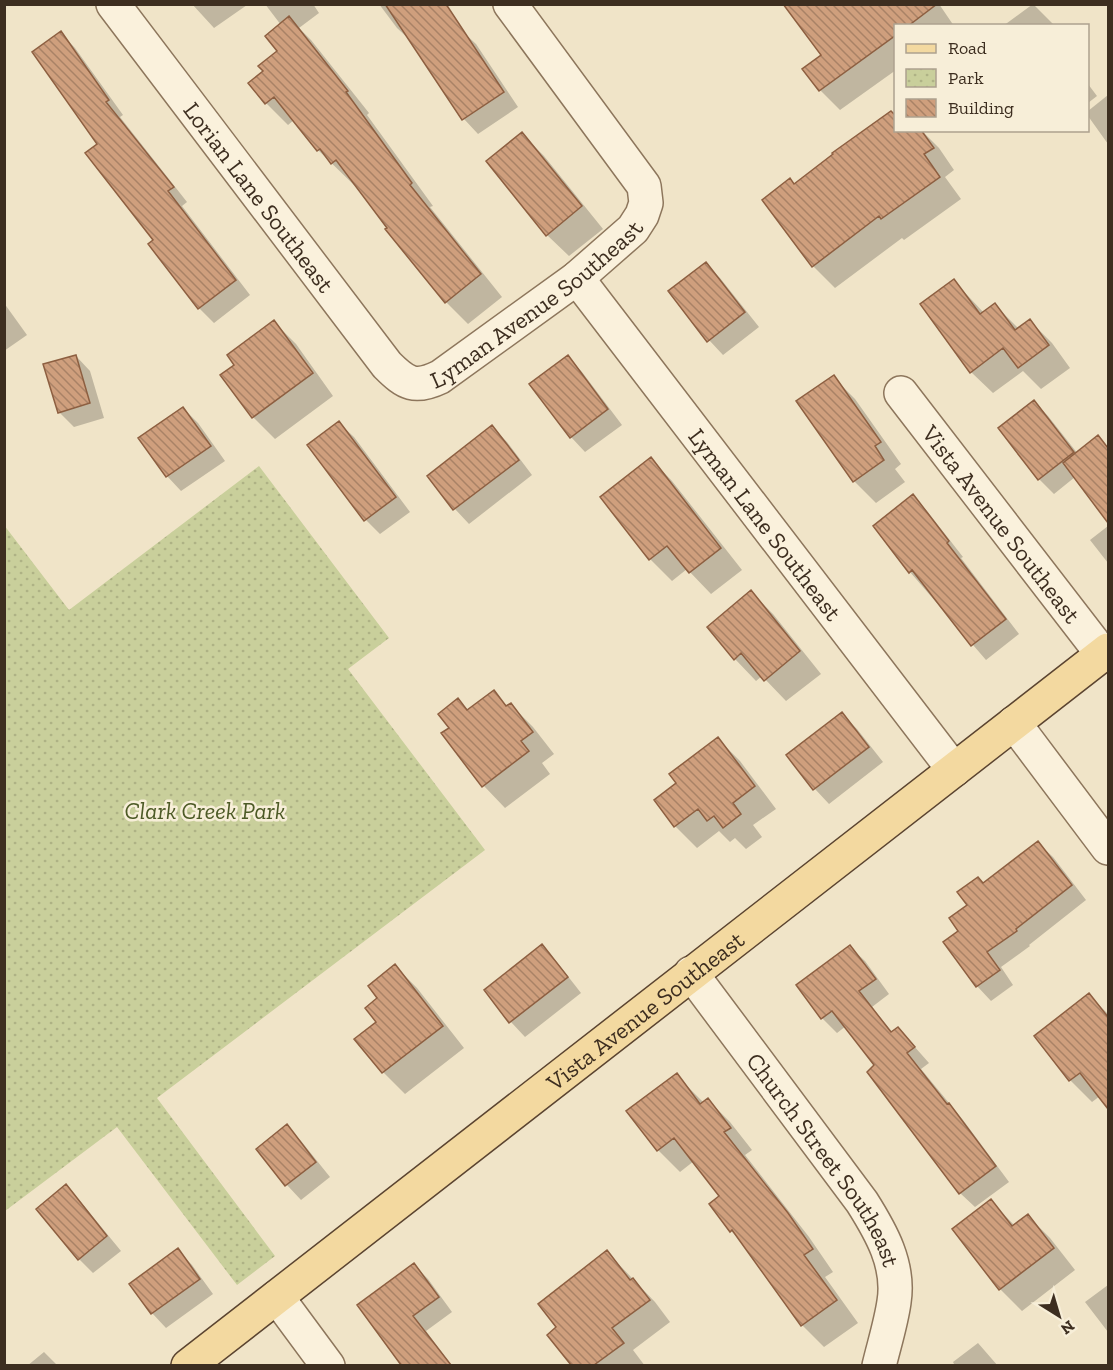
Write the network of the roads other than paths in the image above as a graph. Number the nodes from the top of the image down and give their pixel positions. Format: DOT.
graph roads {
  1 [pos="113,4"];
  2 [pos="510,4"];
  3 [pos="577,278"];
  4 [pos="410,384"];
  5 [pos="901,393"];
  6 [pos="1106,652"];
  7 [pos="1014,723"];
  8 [pos="954,770"];
  9 [pos="1108,848"];
  10 [pos="691,973"];
  11 [pos="278,1298"];
  12 [pos="188,1365"];
  13 [pos="328,1365"];
  14 [pos="879,1365"];
  1 -- 4 [label="street, Lorian Lane Southeast"];
  2 -- 3 [label="street, Lyman Avenue Southeast"];
  3 -- 4 [label="street, Lyman Avenue Southeast"];
  3 -- 8 [label="street, Lyman Lane Southeast"];
  5 -- 6 [label="street, Vista Avenue Southeast"];
  6 -- 7 [label="main road, Vista Avenue Southeast"];
  7 -- 8 [label="main road, Vista Avenue Southeast"];
  7 -- 9 [label="street"];
  8 -- 10 [label="main road, Vista Avenue Southeast"];
  10 -- 11 [label="main road, Vista Avenue Southeast"];
  10 -- 14 [label="street, Church Street Southeast"];
  11 -- 12 [label="main road, Vista Avenue Southeast"];
  11 -- 13 [label="street"];
}
